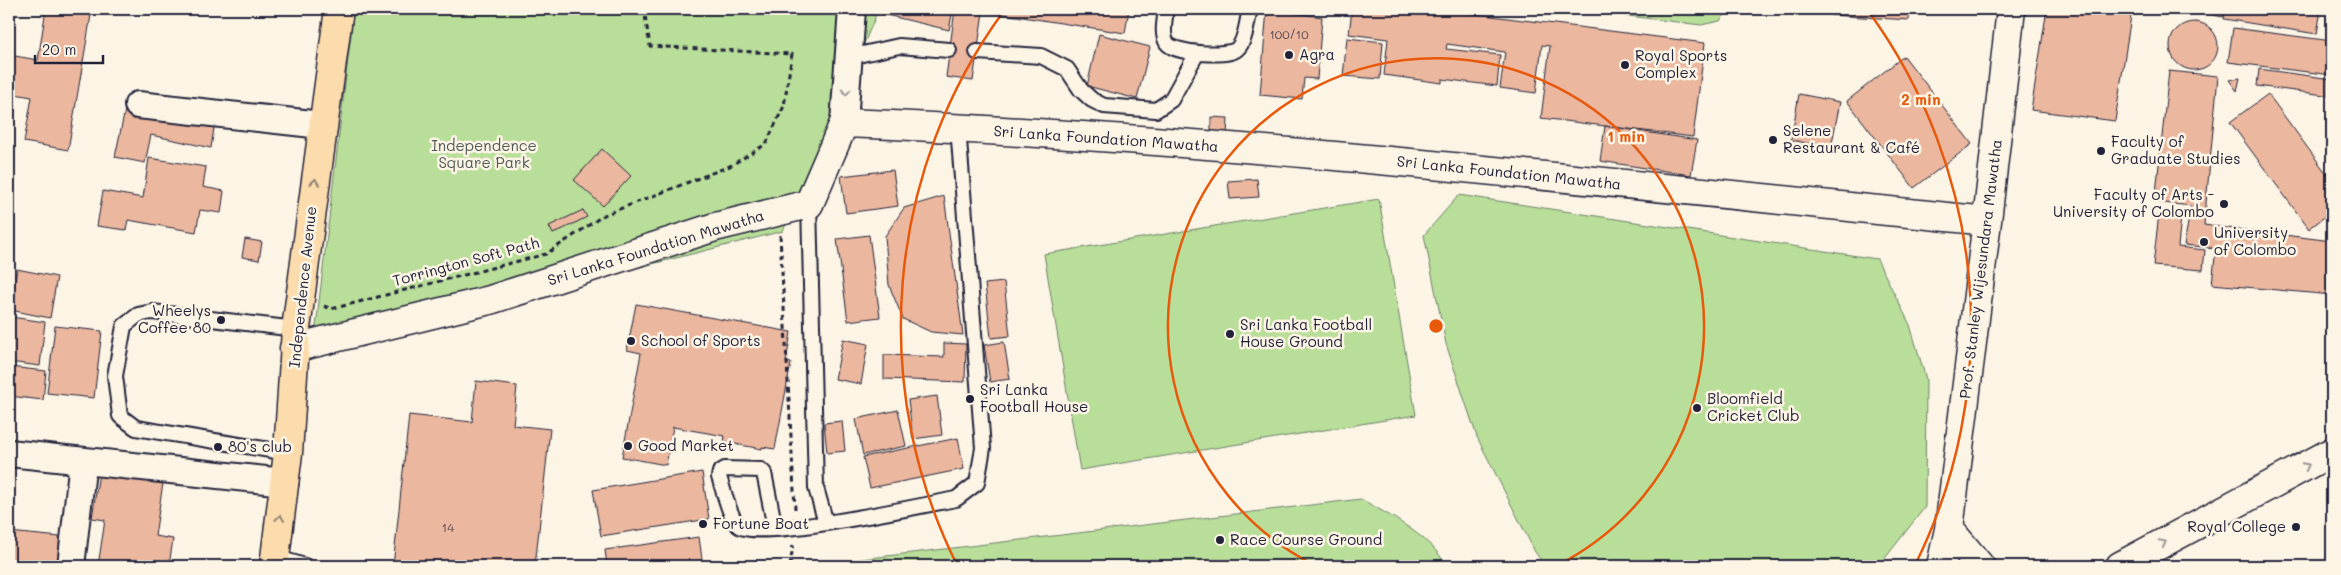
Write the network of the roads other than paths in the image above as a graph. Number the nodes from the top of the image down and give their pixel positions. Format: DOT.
graph roads {
  1 [pos="338,9"];
  2 [pos="852,9"];
  3 [pos="1166,9"];
  4 [pos="1250,9"];
  5 [pos="2010,9"];
  6 [pos="949,50"];
  7 [pos="977,52"];
  8 [pos="1197,53"];
  9 [pos="849,57"];
  10 [pos="138,105"];
  11 [pos="844,123"];
  12 [pos="322,125"];
  13 [pos="958,127"];
  14 [pos="809,204"];
  15 [pos="1987,221"];
  16 [pos="295,338"];
  17 [pos="2332,452"];
  18 [pos="9,453"];
  19 [pos="288,453"];
  20 [pos="83,461"];
  21 [pos="284,482"];
  22 [pos="826,523"];
  23 [pos="775,528"];
  24 [pos="1949,529"];
  25 [pos="275,562"];
  26 [pos="71,566"];
  27 [pos="305,566"];
  28 [pos="1941,566"];
  29 [pos="1980,566"];
  30 [pos="2120,566"];
  1 -- 12 [label="main road, Independence Avenue"];
  2 -- 9 [label="street"];
  3 -- 8 [label="lane"];
  4 -- 8 [label="lane"];
  5 -- 15 [label="street, Prof. Stanley Wijesundara Mawatha"];
  6 -- 9 [label="lane"];
  7 -- 8 [label="lane"];
  9 -- 11 [label="street, one-way"];
  10 -- 12 [label="street"];
  11 -- 13 [label="street, Sri Lanka Foundation Mawatha"];
  11 -- 14 [label="street"];
  16 -- 12 [label="main road, Independence Avenue, one-way"];
  13 -- 15 [label="street, Sri Lanka Foundation Mawatha"];
  13 -- 22 [label="lane"];
  14 -- 16 [label="street, Sri Lanka Foundation Mawatha"];
  14 -- 22 [label="lane"];
  15 -- 24 [label="street, Prof. Stanley Wijesundara Mawatha"];
  16 -- 19 [label="main road, Independence Avenue"];
  16 -- 19 [label="lane"];
  30 -- 17 [label="street, one-way"];
  18 -- 20 [label="street"];
  19 -- 21 [label="main road, Independence Avenue"];
  20 -- 21 [label="street"];
  20 -- 26 [label="street"];
  25 -- 21 [label="main road, Independence Avenue, one-way"];
  22 -- 23 [label="lane"];
  23 -- 23 [label="lane"];
  24 -- 28 [label="street, Prof. Stanley Wijesundara Mawatha"];
  24 -- 29 [label="street"];
  25 -- 27 [label="lane"];
}
